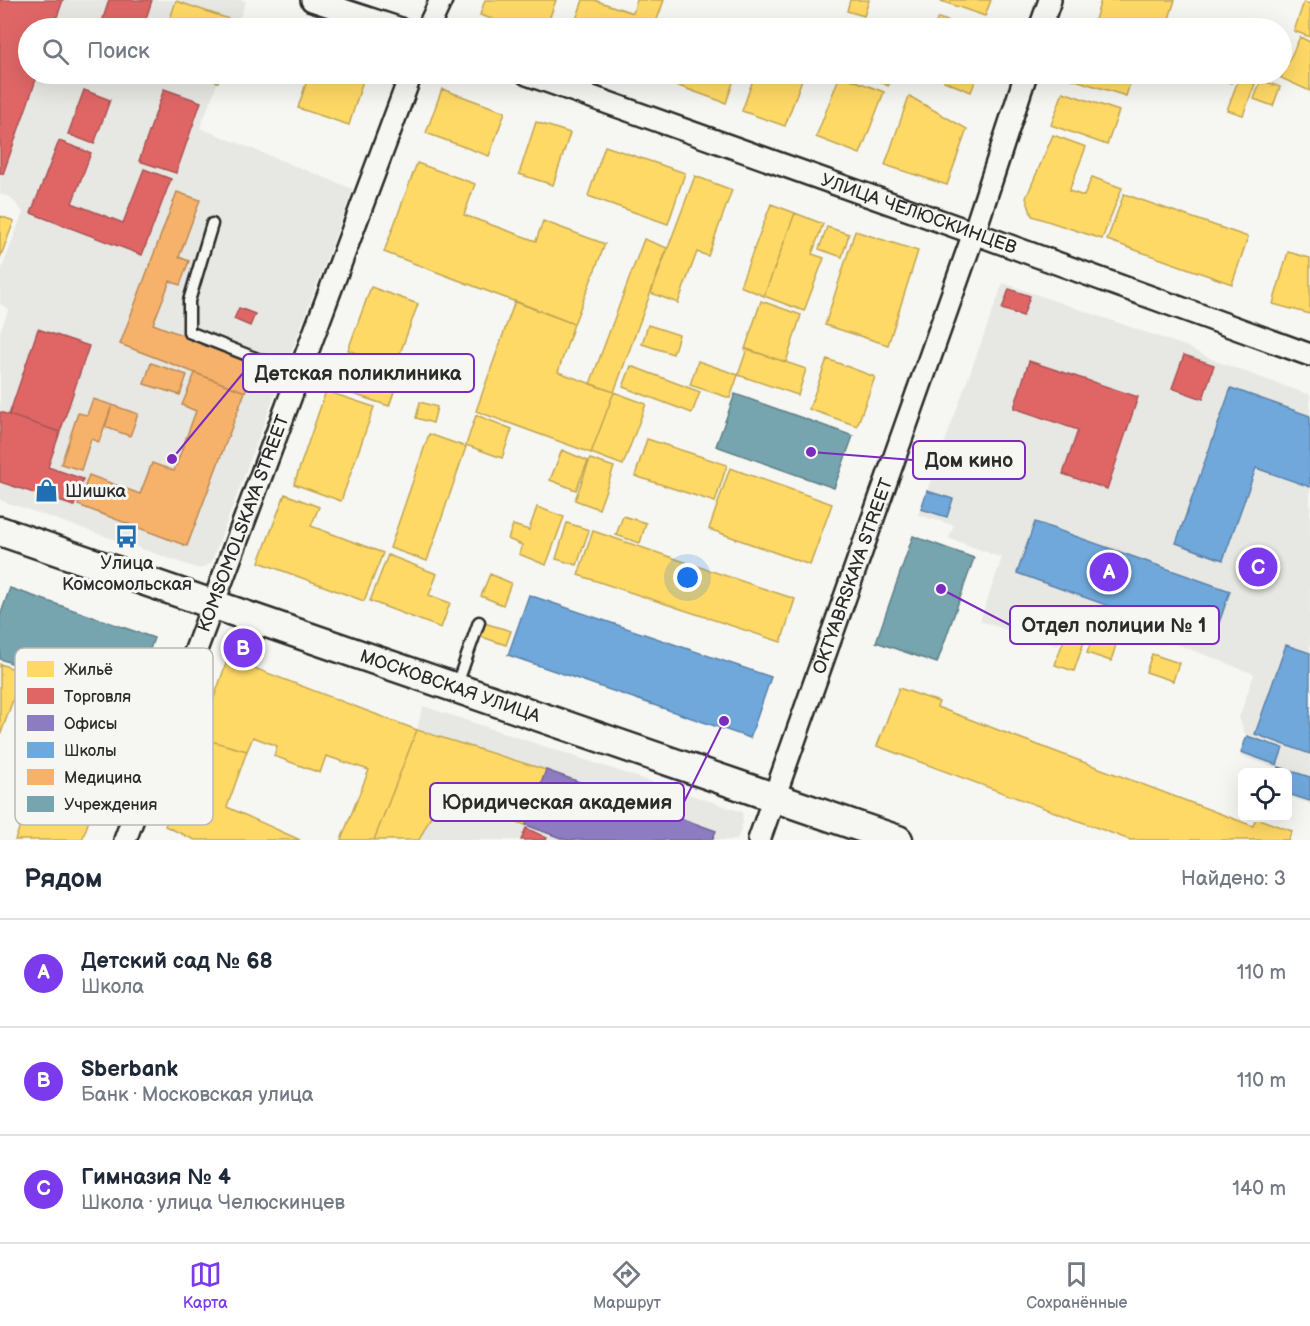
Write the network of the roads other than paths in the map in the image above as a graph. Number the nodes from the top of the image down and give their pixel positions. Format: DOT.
graph roads {
  1 [pos="312,0"];
  2 [pos="441,0"];
  3 [pos="1050,0"];
  4 [pos="367,18"];
  5 [pos="433,18"];
  6 [pos="1044,18"];
  7 [pos="407,84"];
  8 [pos="555,84"];
  9 [pos="1023,84"];
  10 [pos="212,224"];
  11 [pos="974,233"];
  12 [pos="1310,355"];
  13 [pos="298,375"];
  14 [pos="0,531"];
  15 [pos="213,603"];
  16 [pos="479,622"];
  17 [pos="196,648"];
  18 [pos="455,687"];
  19 [pos="774,798"];
  20 [pos="828,816"];
  21 [pos="131,825"];
  22 [pos="125,840"];
  23 [pos="759,840"];
  24 [pos="849,840"];
  25 [pos="898,840"];
  1 -- 4 [label="street"];
  2 -- 5 [label="street"];
  3 -- 6 [label="street"];
  7 -- 13 [label="street, KOMSOMOLSKAYA STREET"];
  8 -- 11 [label="street, УЛИЦА ЧЕЛЮСКИНЦЕВ"];
  9 -- 11 [label="street, OKTYABRSKAYA STREET"];
  10 -- 13 [label="lane"];
  11 -- 12 [label="street, УЛИЦА ЧЕЛЮСКИНЦЕВ"];
  11 -- 19 [label="street, OKTYABRSKAYA STREET"];
  13 -- 15 [label="street, KOMSOMOLSKAYA STREET"];
  14 -- 15 [label="main road, МОСКОВСКАЯ УЛИЦА"];
  15 -- 17 [label="street, KOMSOMOLSKAYA STREET"];
  15 -- 18 [label="main road, МОСКОВСКАЯ УЛИЦА"];
  16 -- 18 [label="lane"];
  18 -- 19 [label="main road, МОСКОВСКАЯ УЛИЦА"];
  19 -- 20 [label="main road, МОСКОВСКАЯ УЛИЦА"];
  19 -- 23 [label="street, OKTYABRSKAYA STREET"];
  20 -- 24 [label="street"];
  20 -- 25 [label="main road, МОСКОВСКАЯ УЛИЦА"];
  21 -- 22 [label="street, KOMSOMOLSKAYA STREET"];
}
